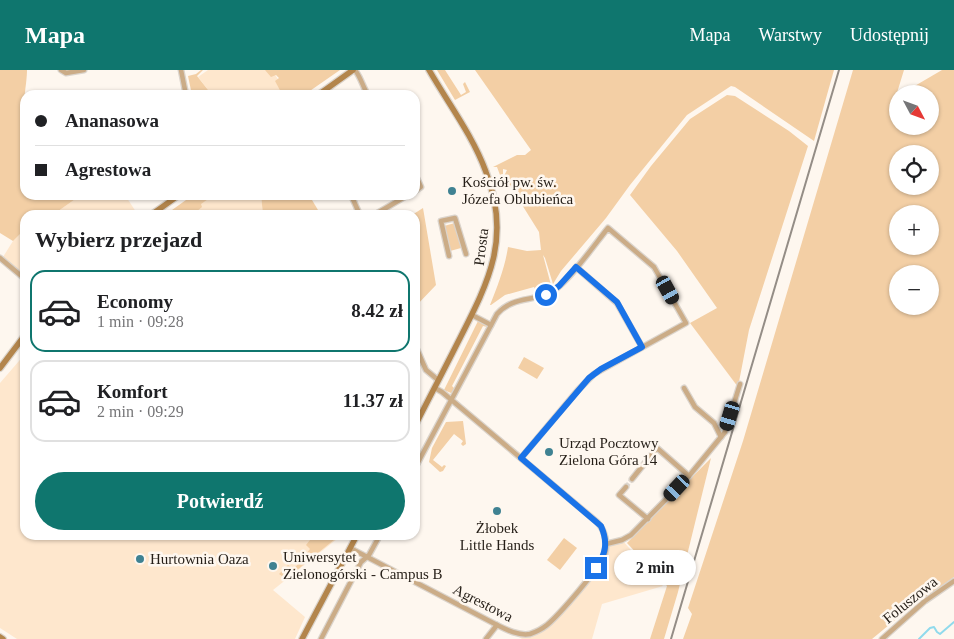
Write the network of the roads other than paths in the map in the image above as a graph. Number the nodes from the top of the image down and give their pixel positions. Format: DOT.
graph roads {
  1 [pos="61,70"];
  2 [pos="84,70"];
  3 [pos="181,70"];
  4 [pos="354,70"];
  5 [pos="429,70"];
  6 [pos="185,90"];
  7 [pos="325,90"];
  8 [pos="365,90"];
  9 [pos="172,200"];
  10 [pos="400,200"];
  11 [pos="158,210"];
  12 [pos="382,210"];
  13 [pos="466,254"];
  14 [pos="450,256"];
  15 [pos="0,258"];
  16 [pos="576,267"];
  17 [pos="20,276"];
  18 [pos="472,315"];
  19 [pos="491,325"];
  20 [pos="20,342"];
  21 [pos="642,347"];
  22 [pos="420,356"];
  23 [pos="0,368"];
  24 [pos="438,380"];
  25 [pos="740,384"];
  26 [pos="435,388"];
  27 [pos="684,388"];
  28 [pos="452,400"];
  29 [pos="420,416"];
  30 [pos="721,437"];
  31 [pos="521,458"];
  32 [pos="420,459"];
  33 [pos="689,476"];
  34 [pos="632,479"];
  35 [pos="626,487"];
  36 [pos="648,519"];
  37 [pos="354,540"];
  38 [pos="377,540"];
  39 [pos="606,544"];
  40 [pos="350,548"];
  41 [pos="366,556"];
  42 [pos="954,581"];
  43 [pos="497,626"];
  44 [pos="302,639"];
  45 [pos="321,639"];
  46 [pos="486,639"];
  47 [pos="882,639"];
  1 -- 2 [label="street"];
  3 -- 6 [label="street"];
  4 -- 7 [label="street"];
  4 -- 8 [label="street"];
  5 -- 18 [label="street, Prosta"];
  9 -- 11 [label="street"];
  10 -- 12 [label="street"];
  13 -- 14 [label="street"];
  15 -- 17 [label="street"];
  16 -- 19 [label="street"];
  16 -- 21 [label="street"];
  16 -- 21 [label="street"];
  18 -- 19 [label="street"];
  18 -- 24 [label="street, Prosta"];
  19 -- 28 [label="street"];
  20 -- 23 [label="street"];
  21 -- 31 [label="street"];
  22 -- 24 [label="street"];
  24 -- 26 [label="street, Prosta"];
  25 -- 30 [label="street"];
  26 -- 28 [label="street"];
  26 -- 29 [label="street, Prosta"];
  27 -- 30 [label="street"];
  28 -- 31 [label="street"];
  28 -- 32 [label="street"];
  30 -- 33 [label="street"];
  31 -- 39 [label="street"];
  33 -- 34 [label="street"];
  33 -- 36 [label="street"];
  35 -- 36 [label="street"];
  36 -- 39 [label="street"];
  37 -- 40 [label="street"];
  38 -- 41 [label="street"];
  39 -- 43 [label="street, Agrestowa"];
  40 -- 41 [label="street, Agrestowa"];
  40 -- 44 [label="street"];
  41 -- 43 [label="street, Agrestowa"];
  41 -- 45 [label="street"];
  42 -- 47 [label="street, Foluszowa"];
  43 -- 46 [label="street"];
}
